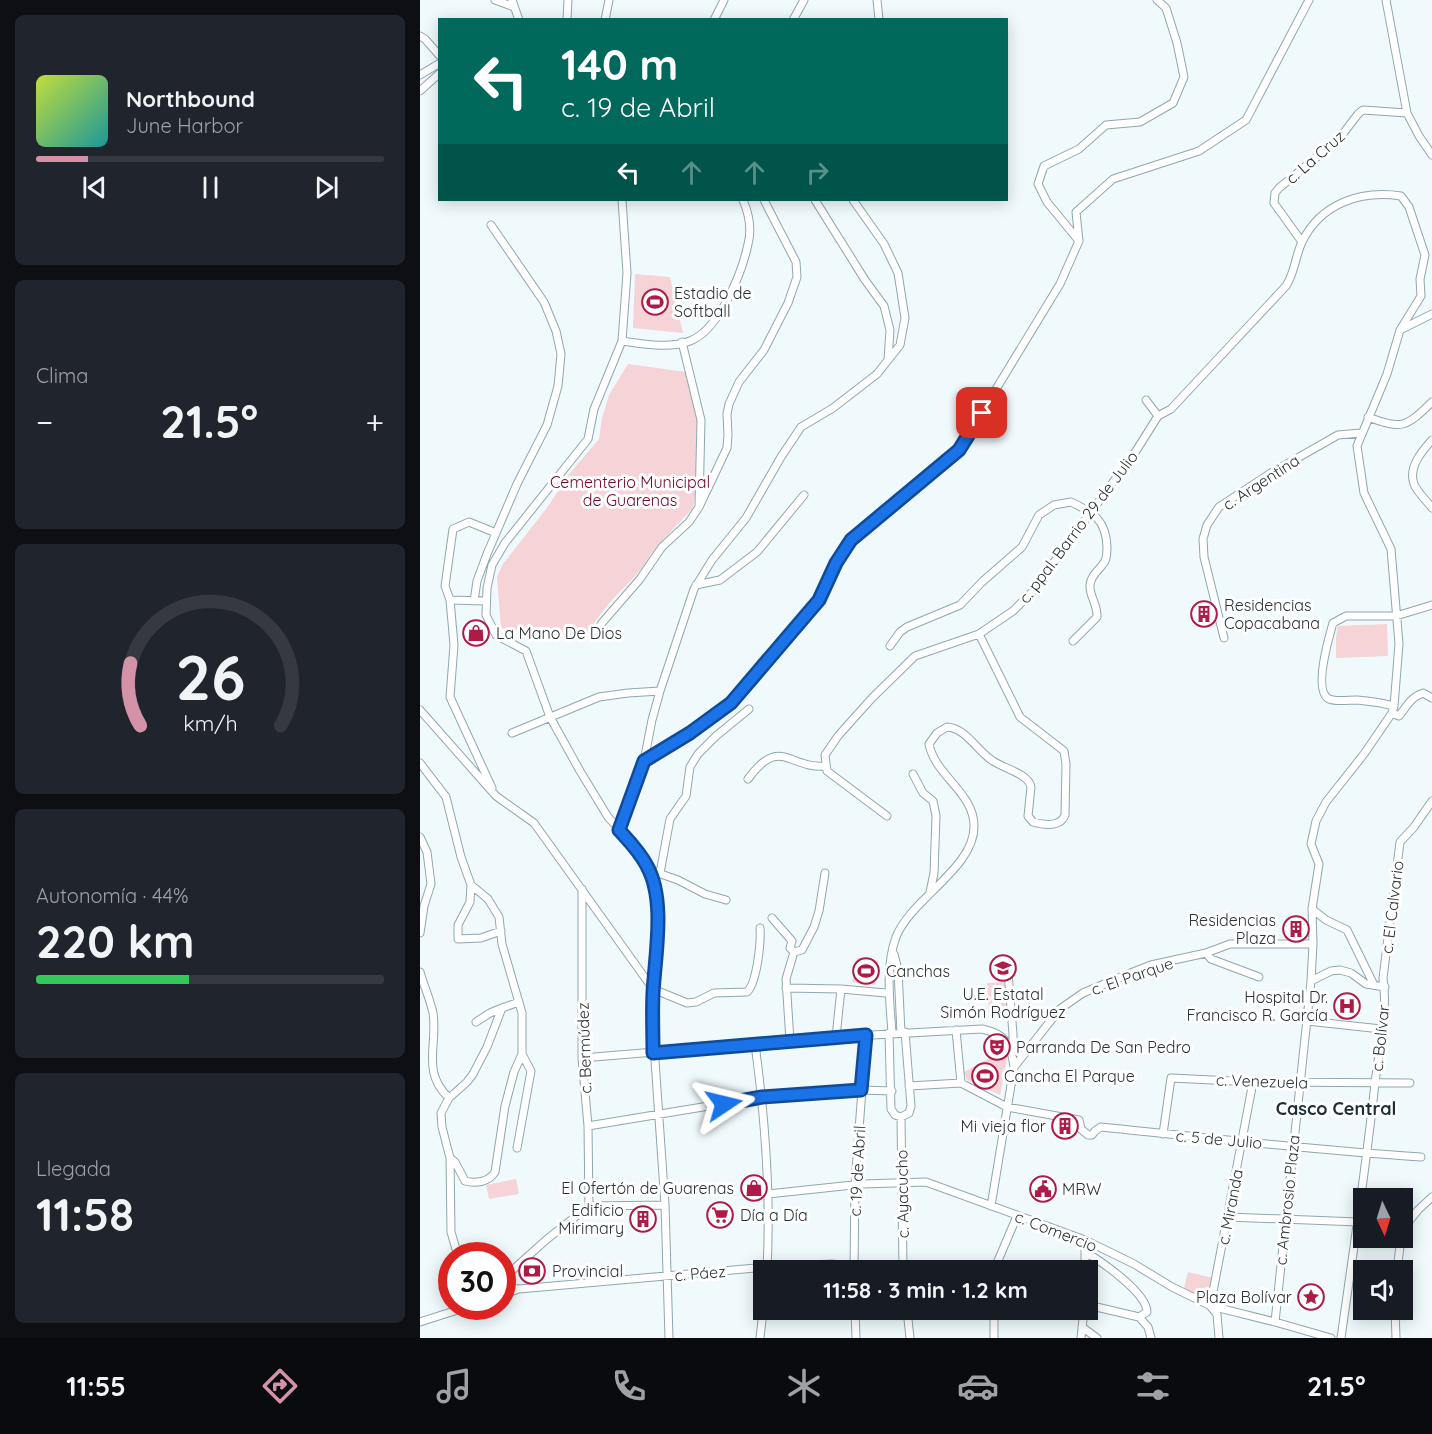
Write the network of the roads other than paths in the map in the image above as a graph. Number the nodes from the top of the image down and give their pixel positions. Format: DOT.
graph roads {
  1 [pos="495,0"];
  2 [pos="568,0"];
  3 [pos="609,0"];
  4 [pos="724,0"];
  5 [pos="804,0"];
  6 [pos="877,0"];
  7 [pos="1157,0"];
  8 [pos="1309,0"];
  9 [pos="1386,0"];
  10 [pos="513,4"];
  11 [pos="567,18"];
  12 [pos="605,18"];
  13 [pos="715,18"];
  14 [pos="794,18"];
  15 [pos="879,18"];
  16 [pos="420,36"];
  17 [pos="438,54"];
  18 [pos="438,64"];
  19 [pos="420,75"];
  20 [pos="438,75"];
  21 [pos="420,92"];
  22 [pos="1407,113"];
  23 [pos="1432,155"];
  24 [pos="622,201"];
  25 [pos="743,201"];
  26 [pos="765,201"];
  27 [pos="816,201"];
  28 [pos="854,201"];
  29 [pos="491,225"];
  30 [pos="1079,241"];
  31 [pos="1302,242"];
  32 [pos="1432,314"];
  33 [pos="1400,330"];
  34 [pos="622,341"];
  35 [pos="682,342"];
  36 [pos="888,360"];
  37 [pos="1146,400"];
  38 [pos="1432,402"];
  39 [pos="1158,416"];
  40 [pos="1368,417"];
  41 [pos="1361,433"];
  42 [pos="1432,440"];
  43 [pos="804,495"];
  44 [pos="699,507"];
  45 [pos="1432,508"];
  46 [pos="1090,513"];
  47 [pos="496,532"];
  48 [pos="696,585"];
  49 [pos="450,600"];
  50 [pos="474,601"];
  51 [pos="486,601"];
  52 [pos="1432,605"];
  53 [pos="1396,616"];
  54 [pos="601,624"];
  55 [pos="979,634"];
  56 [pos="1224,638"];
  57 [pos="1073,641"];
  58 [pos="890,646"];
  59 [pos="660,691"];
  60 [pos="1432,698"];
  61 [pos="749,709"];
  62 [pos="420,710"];
  63 [pos="1393,710"];
  64 [pos="550,717"];
  65 [pos="512,733"];
  66 [pos="644,761"];
  67 [pos="420,764"];
  68 [pos="825,766"];
  69 [pos="913,774"];
  70 [pos="748,779"];
  71 [pos="496,796"];
  72 [pos="1432,801"];
  73 [pos="887,816"];
  74 [pos="619,830"];
  75 [pos="420,837"];
  76 [pos="650,872"];
  77 [pos="660,873"];
  78 [pos="825,873"];
  79 [pos="471,885"];
  80 [pos="582,890"];
  81 [pos="930,892"];
  82 [pos="484,895"];
  83 [pos="726,900"];
  84 [pos="471,902"];
  85 [pos="1312,909"];
  86 [pos="772,918"];
  87 [pos="760,928"];
  88 [pos="501,931"];
  89 [pos="420,933"];
  90 [pos="792,941"];
  91 [pos="804,944"];
  92 [pos="1313,944"];
  93 [pos="892,948"];
  94 [pos="794,952"];
  95 [pos="1206,953"];
  96 [pos="420,972"];
  97 [pos="1008,972"];
  98 [pos="1259,977"];
  99 [pos="1311,981"];
  100 [pos="1374,985"];
  101 [pos="1385,987"];
  102 [pos="786,988"];
  103 [pos="653,989"];
  104 [pos="841,989"];
  105 [pos="886,993"];
  106 [pos="519,1002"];
  107 [pos="502,1008"];
  108 [pos="1307,1021"];
  109 [pos="476,1022"];
  110 [pos="1381,1029"];
  111 [pos="956,1030"];
  112 [pos="890,1033"];
  113 [pos="903,1033"];
  114 [pos="866,1035"];
  115 [pos="836,1037"];
  116 [pos="790,1041"];
  117 [pos="755,1044"];
  118 [pos="653,1053"];
  119 [pos="522,1054"];
  120 [pos="1012,1055"];
  121 [pos="582,1058"];
  122 [pos="1014,1067"];
  123 [pos="1253,1082"];
  124 [pos="960,1083"];
  125 [pos="1300,1083"];
  126 [pos="1375,1083"];
  127 [pos="1410,1083"];
  128 [pos="909,1086"];
  129 [pos="861,1090"];
  130 [pos="892,1091"];
  131 [pos="762,1097"];
  132 [pos="449,1098"];
  133 [pos="1008,1107"];
  134 [pos="659,1114"];
  135 [pos="901,1117"];
  136 [pos="588,1126"];
  137 [pos="1164,1134"];
  138 [pos="1244,1141"];
  139 [pos="1293,1145"];
  140 [pos="517,1148"];
  141 [pos="1368,1154"];
  142 [pos="1421,1157"];
  143 [pos="450,1158"];
  144 [pos="900,1182"];
  145 [pos="855,1184"];
  146 [pos="1363,1188"];
  147 [pos="768,1194"];
  148 [pos="1432,1197"];
  149 [pos="665,1205"];
  150 [pos="589,1206"];
  151 [pos="991,1206"];
  152 [pos="1017,1216"];
  153 [pos="1413,1216"];
  154 [pos="1228,1217"];
  155 [pos="1285,1218"];
  156 [pos="1353,1222"];
  157 [pos="1085,1240"];
  158 [pos="454,1242"];
  159 [pos="1354,1248"];
  160 [pos="1085,1252"];
  161 [pos="767,1260"];
  162 [pos="854,1260"];
  163 [pos="903,1260"];
  164 [pos="1000,1260"];
  165 [pos="1085,1260"];
  166 [pos="516,1266"];
  167 [pos="753,1270"];
  168 [pos="666,1276"];
  169 [pos="516,1289"];
  170 [pos="519,1289"];
  171 [pos="516,1290"];
  172 [pos="1212,1297"];
  173 [pos="1211,1306"];
  174 [pos="1098,1307"];
  175 [pos="438,1313"];
  176 [pos="438,1315"];
  177 [pos="1139,1317"];
  178 [pos="420,1320"];
  179 [pos="762,1320"];
  180 [pos="855,1320"];
  181 [pos="908,1320"];
  182 [pos="994,1320"];
  183 [pos="1083,1320"];
  184 [pos="1395,1320"];
  185 [pos="1275,1322"];
  186 [pos="1082,1327"];
  187 [pos="669,1338"];
  188 [pos="760,1338"];
  189 [pos="856,1338"];
  190 [pos="910,1338"];
  191 [pos="994,1338"];
  192 [pos="1081,1338"];
  193 [pos="1097,1338"];
  194 [pos="1152,1338"];
  195 [pos="1220,1338"];
  196 [pos="1331,1338"];
  197 [pos="1341,1338"];
  198 [pos="1396,1338"];
  1 -- 10 [label="street"];
  2 -- 11 [label="street"];
  3 -- 12 [label="street"];
  4 -- 13 [label="street"];
  5 -- 14 [label="street"];
  6 -- 15 [label="street"];
  7 -- 30 [label="street"];
  8 -- 30 [label="street"];
  9 -- 22 [label="street"];
  16 -- 17 [label="street"];
  18 -- 19 [label="street"];
  20 -- 21 [label="street"];
  22 -- 23 [label="street"];
  22 -- 31 [label="street, c. La Cruz"];
  24 -- 34 [label="street"];
  25 -- 35 [label="street"];
  26 -- 44 [label="street"];
  27 -- 36 [label="street"];
  28 -- 36 [label="street"];
  29 -- 47 [label="street"];
  30 -- 66 [label="street"];
  31 -- 33 [label="street, c. ppal. Barrio 29 de Julio"];
  31 -- 39 [label="street, c. ppal. Barrio 29 de Julio"];
  32 -- 33 [label="street"];
  33 -- 40 [label="street, c. Ambrosio Plaza"];
  34 -- 35 [label="street"];
  34 -- 51 [label="street"];
  35 -- 44 [label="street"];
  36 -- 48 [label="street"];
  37 -- 39 [label="street"];
  38 -- 40 [label="street"];
  39 -- 46 [label="street, c. ppal. Barrio 29 de Julio"];
  40 -- 41 [label="street, c. Ambrosio Plaza"];
  41 -- 53 [label="street, c. Ambrosio Plaza"];
  41 -- 56 [label="street, c. Argentina"];
  42 -- 45 [label="street"];
  43 -- 48 [label="street"];
  44 -- 54 [label="street"];
  46 -- 55 [label="street, c. ppal. Barrio 29 de Julio"];
  46 -- 57 [label="street"];
  46 -- 58 [label="street"];
  47 -- 49 [label="street"];
  47 -- 50 [label="street"];
  48 -- 59 [label="street"];
  49 -- 50 [label="street"];
  49 -- 71 [label="street"];
  50 -- 51 [label="street"];
  51 -- 64 [label="street"];
  52 -- 53 [label="street"];
  53 -- 63 [label="street, c. Ambrosio Plaza"];
  53 -- 63 [label="street"];
  55 -- 68 [label="street, c. ppal. Barrio 29 de Julio"];
  55 -- 81 [label="street"];
  59 -- 64 [label="street"];
  59 -- 66 [label="street"];
  60 -- 63 [label="street"];
  61 -- 77 [label="street"];
  62 -- 71 [label="street"];
  63 -- 85 [label="street, c. Ambrosio Plaza"];
  64 -- 65 [label="street"];
  64 -- 74 [label="street"];
  66 -- 74 [label="street"];
  67 -- 79 [label="street"];
  68 -- 70 [label="street"];
  68 -- 73 [label="street"];
  69 -- 81 [label="street"];
  71 -- 80 [label="street"];
  72 -- 101 [label="street, c. El Calvario"];
  74 -- 76 [label="street"];
  75 -- 89 [label="street"];
  76 -- 77 [label="street"];
  76 -- 103 [label="street"];
  77 -- 83 [label="street"];
  78 -- 91 [label="street"];
  79 -- 82 [label="street"];
  79 -- 84 [label="street"];
  80 -- 103 [label="street"];
  80 -- 121 [label="street, c. Bermúdez"];
  81 -- 93 [label="street"];
  82 -- 84 [label="street"];
  82 -- 88 [label="street"];
  84 -- 88 [label="street"];
  85 -- 92 [label="street, c. Ambrosio Plaza"];
  85 -- 100 [label="street"];
  86 -- 90 [label="street"];
  87 -- 103 [label="street"];
  88 -- 106 [label="street"];
  90 -- 91 [label="street"];
  90 -- 94 [label="street"];
  91 -- 94 [label="street"];
  92 -- 95 [label="street, c. El Parque"];
  92 -- 99 [label="street, c. Ambrosio Plaza"];
  93 -- 112 [label="street"];
  93 -- 113 [label="street"];
  94 -- 102 [label="street"];
  95 -- 98 [label="street"];
  95 -- 122 [label="street, c. El Parque"];
  96 -- 132 [label="street"];
  97 -- 120 [label="street"];
  99 -- 100 [label="street"];
  99 -- 108 [label="street, c. Ambrosio Plaza"];
  100 -- 101 [label="street"];
  101 -- 110 [label="street, c. Bolívar"];
  102 -- 104 [label="street"];
  102 -- 116 [label="street"];
  103 -- 118 [label="street"];
  104 -- 105 [label="street"];
  104 -- 115 [label="street"];
  106 -- 107 [label="street"];
  106 -- 119 [label="street"];
  107 -- 109 [label="street"];
  107 -- 132 [label="street"];
  108 -- 110 [label="street"];
  108 -- 125 [label="street, c. Ambrosio Plaza"];
  110 -- 126 [label="street, c. Bolívar"];
  111 -- 113 [label="street"];
  111 -- 120 [label="street"];
  111 -- 124 [label="street"];
  112 -- 113 [label="street"];
  112 -- 114 [label="street"];
  112 -- 130 [label="street, c. Ayacucho"];
  113 -- 128 [label="street, c. Ayacucho"];
  114 -- 115 [label="street"];
  114 -- 129 [label="street, c. 19 de Abril"];
  115 -- 116 [label="street"];
  116 -- 117 [label="street"];
  117 -- 118 [label="street"];
  117 -- 131 [label="street"];
  118 -- 121 [label="street"];
  118 -- 134 [label="street"];
  119 -- 140 [label="street"];
  119 -- 143 [label="street"];
  120 -- 122 [label="street"];
  121 -- 136 [label="street, c. Bermúdez"];
  122 -- 133 [label="street, c. El Parque"];
  123 -- 125 [label="street, c. Venezuela"];
  123 -- 137 [label="street, c. Venezuela"];
  123 -- 138 [label="street, c. Miranda"];
  124 -- 128 [label="street"];
  124 -- 133 [label="street"];
  125 -- 126 [label="street, c. Venezuela"];
  125 -- 139 [label="street, c. Ambrosio Plaza"];
  126 -- 127 [label="street, c. Venezuela"];
  126 -- 141 [label="street, c. Bolívar"];
  128 -- 135 [label="street, c. Ayacucho"];
  129 -- 130 [label="street"];
  129 -- 131 [label="street"];
  129 -- 145 [label="street, c. 19 de Abril"];
  130 -- 135 [label="street, c. Ayacucho"];
  131 -- 134 [label="street"];
  131 -- 147 [label="street"];
  132 -- 143 [label="street"];
  133 -- 137 [label="street, c. 5 de Julio"];
  133 -- 151 [label="street, c. El Parque"];
  134 -- 136 [label="street"];
  134 -- 149 [label="street"];
  135 -- 144 [label="street, c. Ayacucho"];
  136 -- 150 [label="street, c. Bermúdez"];
  137 -- 138 [label="street, c. 5 de Julio"];
  138 -- 139 [label="street, c. 5 de Julio"];
  138 -- 154 [label="street, c. Miranda"];
  139 -- 141 [label="street, c. 5 de Julio"];
  139 -- 155 [label="street, c. Ambrosio Plaza"];
  141 -- 142 [label="street, c. 5 de Julio"];
  141 -- 146 [label="street, c. Bolívar"];
  143 -- 158 [label="street"];
  144 -- 145 [label="street, c. Comercio"];
  144 -- 151 [label="street, c. Comercio"];
  144 -- 163 [label="street, c. Ayacucho"];
  145 -- 147 [label="street, c. Comercio"];
  145 -- 162 [label="street, c. 19 de Abril"];
  147 -- 161 [label="street"];
  148 -- 153 [label="street"];
  149 -- 150 [label="street"];
  149 -- 168 [label="street"];
  150 -- 166 [label="street"];
  151 -- 152 [label="street, c. Comercio"];
  152 -- 157 [label="street, c. Comercio"];
  152 -- 164 [label="street"];
  154 -- 155 [label="street"];
  154 -- 172 [label="street, c. Miranda"];
  155 -- 156 [label="street"];
  155 -- 185 [label="street, c. Ambrosio Plaza"];
  157 -- 160 [label="street"];
  157 -- 173 [label="street, c. Comercio"];
  159 -- 197 [label="street, c. Bolívar"];
  160 -- 165 [label="street"];
  160 -- 177 [label="street"];
  167 -- 168 [label="street, c. Páez"];
  168 -- 170 [label="street, c. Páez"];
  168 -- 187 [label="street"];
  169 -- 170 [label="street"];
  170 -- 171 [label="street, c. Páez"];
  173 -- 185 [label="street, c. Comercio"];
  173 -- 195 [label="street"];
  174 -- 177 [label="street"];
  175 -- 178 [label="street"];
  176 -- 178 [label="street"];
  177 -- 194 [label="street"];
  179 -- 188 [label="street"];
  180 -- 189 [label="street"];
  181 -- 190 [label="street"];
  182 -- 191 [label="street"];
  183 -- 186 [label="street"];
  184 -- 198 [label="street"];
  185 -- 196 [label="street, c. Comercio"];
  186 -- 192 [label="street"];
  186 -- 193 [label="street"];
}
